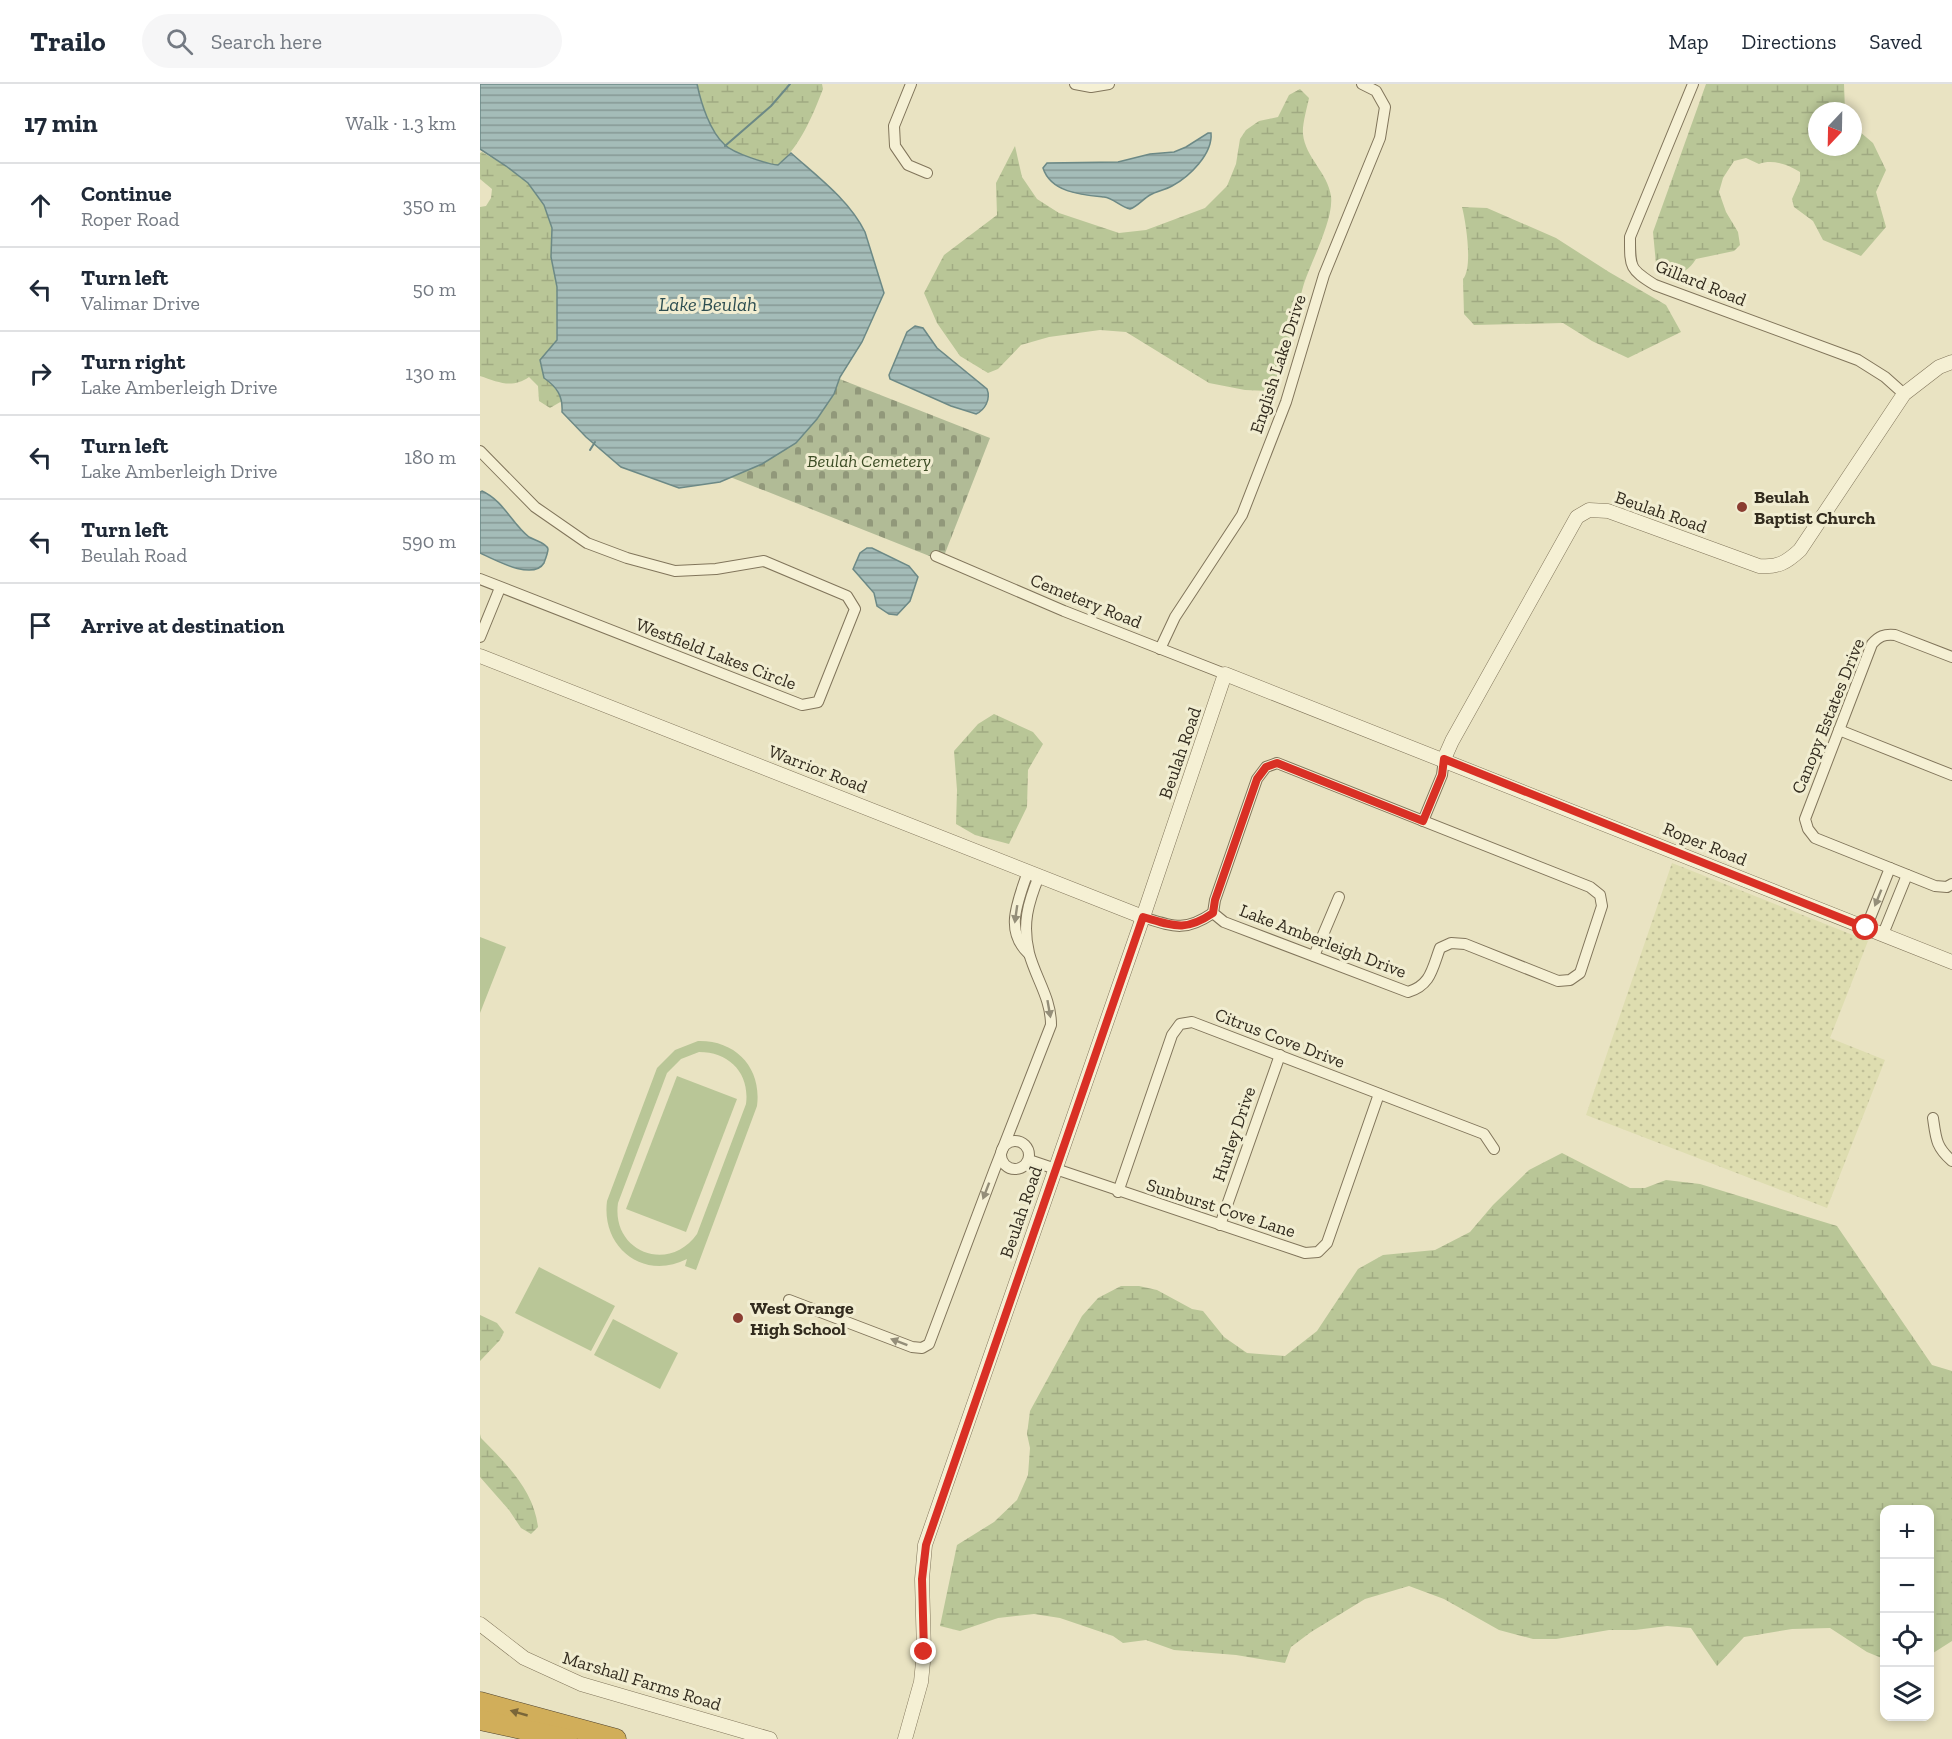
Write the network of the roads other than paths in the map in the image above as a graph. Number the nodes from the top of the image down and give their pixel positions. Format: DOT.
graph roads {
  1 [pos="911,84"];
  2 [pos="1075,84"];
  3 [pos="1109,84"];
  4 [pos="1362,84"];
  5 [pos="1694,84"];
  6 [pos="927,173"];
  7 [pos="1952,362"];
  8 [pos="1904,394"];
  9 [pos="480,452"];
  10 [pos="936,556"];
  11 [pos="480,579"];
  12 [pos="500,588"];
  13 [pos="480,637"];
  14 [pos="1160,649"];
  15 [pos="480,656"];
  16 [pos="1952,657"];
  17 [pos="1225,674"];
  18 [pos="1839,730"];
  19 [pos="1444,759"];
  20 [pos="1952,775"];
  21 [pos="1423,821"];
  22 [pos="1890,868"];
  23 [pos="1034,873"];
  24 [pos="1907,874"];
  25 [pos="1952,884"];
  26 [pos="1339,897"];
  27 [pos="1213,913"];
  28 [pos="1143,917"];
  29 [pos="1866,928"];
  30 [pos="1883,934"];
  31 [pos="1314,956"];
  32 [pos="1952,962"];
  33 [pos="1280,1055"];
  34 [pos="1379,1094"];
  35 [pos="1934,1118"];
  36 [pos="1494,1149"];
  37 [pos="1002,1150"];
  38 [pos="1029,1160"];
  39 [pos="1952,1161"];
  40 [pos="1055,1170"];
  41 [pos="1118,1192"];
  42 [pos="1220,1225"];
  43 [pos="789,1300"];
  44 [pos="480,1624"];
  45 [pos="480,1702"];
  46 [pos="480,1720"];
  47 [pos="567,1739"];
  48 [pos="616,1739"];
  49 [pos="770,1739"];
  50 [pos="904,1739"];
  1 -- 6 [label="street"];
  2 -- 3 [label="street"];
  4 -- 14 [label="street, English Lake Drive"];
  5 -- 8 [label="street, Gillard Road"];
  7 -- 8 [label="street"];
  8 -- 19 [label="street, Beulah Road"];
  9 -- 12 [label="street, Westfield Lakes Circle"];
  10 -- 14 [label="street, Cemetery Road"];
  11 -- 12 [label="street, Westfield Lakes Circle"];
  12 -- 13 [label="street"];
  14 -- 17 [label="street, Cemetery Road"];
  15 -- 23 [label="street, Warrior Road"];
  16 -- 18 [label="street, Canopy Estates Drive"];
  17 -- 19 [label="street"];
  17 -- 28 [label="street, Beulah Road"];
  18 -- 20 [label="street"];
  18 -- 22 [label="street, Canopy Estates Drive"];
  19 -- 21 [label="street"];
  19 -- 29 [label="street, Roper Road"];
  21 -- 27 [label="street, Lake Amberleigh Drive"];
  21 -- 31 [label="street, Lake Amberleigh Drive"];
  22 -- 24 [label="street, Canopy Estates Drive"];
  22 -- 29 [label="street, one-way"];
  23 -- 28 [label="street, Warrior Road"];
  23 -- 37 [label="street, one-way"];
  24 -- 25 [label="street, Canopy Estates Drive"];
  24 -- 30 [label="street"];
  26 -- 31 [label="street"];
  27 -- 28 [label="street, Lake Amberleigh Drive"];
  27 -- 31 [label="street, Lake Amberleigh Drive"];
  28 -- 40 [label="street, Beulah Road"];
  29 -- 30 [label="street, Roper Road"];
  30 -- 32 [label="street, Roper Road"];
  33 -- 34 [label="street, Citrus Cove Drive"];
  33 -- 41 [label="street, Citrus Cove Drive"];
  33 -- 42 [label="street, Hurley Drive"];
  34 -- 36 [label="street, Citrus Cove Drive"];
  34 -- 42 [label="street, Sunburst Cove Lane"];
  35 -- 39 [label="street"];
  37 -- 38 [label="street"];
  37 -- 38 [label="street"];
  37 -- 43 [label="street, one-way"];
  38 -- 40 [label="street, Sunburst Cove Lane"];
  40 -- 41 [label="street, Sunburst Cove Lane"];
  40 -- 50 [label="street, Beulah Road"];
  41 -- 42 [label="street, Sunburst Cove Lane"];
  44 -- 49 [label="street, Marshall Farms Road"];
  48 -- 45 [label="highway, one-way"];
  46 -- 47 [label="highway"];
}
